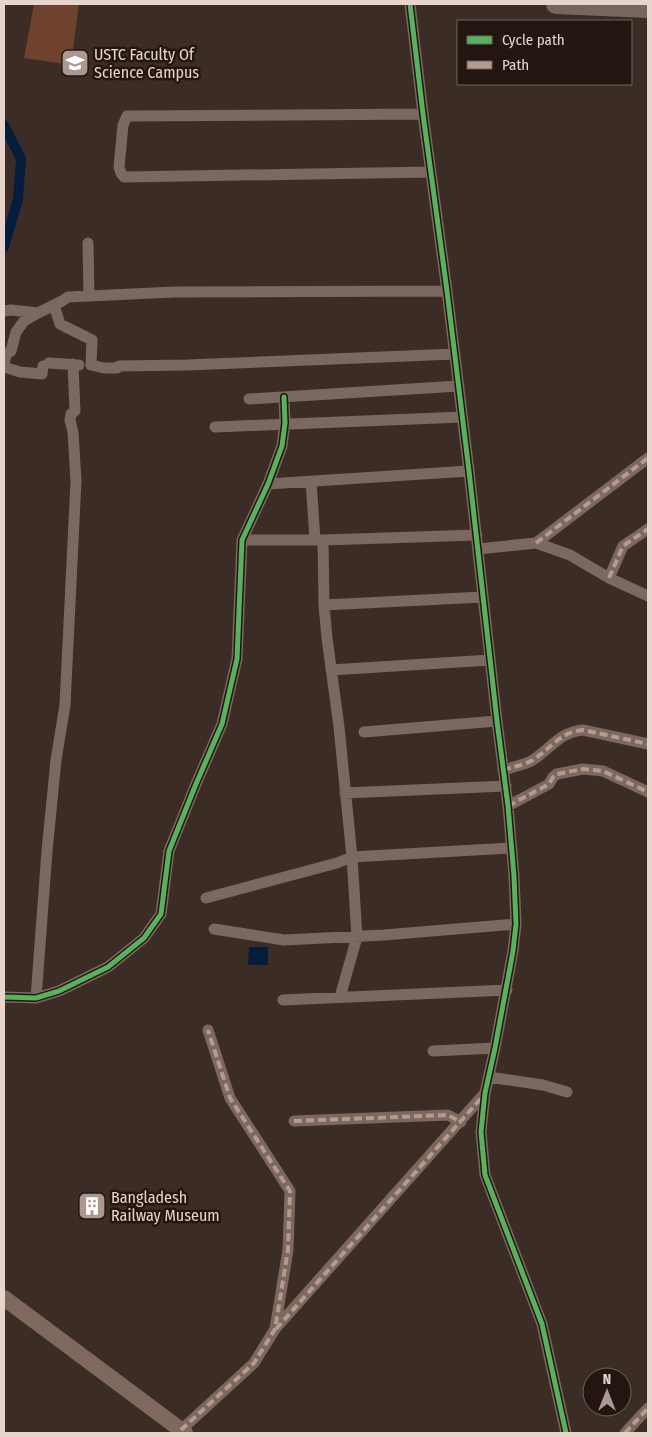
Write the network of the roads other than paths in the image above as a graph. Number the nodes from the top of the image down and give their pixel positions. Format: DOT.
graph roads {
  1 [pos="410,4"];
  2 [pos="556,4"];
  3 [pos="602,5"];
  4 [pos="648,8"];
  5 [pos="423,114"];
  6 [pos="430,172"];
  7 [pos="88,243"];
  8 [pos="447,291"];
  9 [pos="89,296"];
  10 [pos="54,305"];
  11 [pos="4,311"];
  12 [pos="38,313"];
  13 [pos="454,354"];
  14 [pos="74,364"];
  15 [pos="4,365"];
  16 [pos="91,365"];
  17 [pos="459,386"];
  18 [pos="284,397"];
  19 [pos="249,399"];
  20 [pos="462,417"];
  21 [pos="285,423"];
  22 [pos="215,427"];
  23 [pos="648,458"];
  24 [pos="469,471"];
  25 [pos="311,481"];
  26 [pos="268,484"];
  27 [pos="648,529"];
  28 [pos="477,536"];
  29 [pos="242,540"];
  30 [pos="319,540"];
  31 [pos="536,543"];
  32 [pos="478,549"];
  33 [pos="609,578"];
  34 [pos="648,596"];
  35 [pos="483,598"];
  36 [pos="324,605"];
  37 [pos="490,660"];
  38 [pos="331,670"];
  39 [pos="497,722"];
  40 [pos="364,732"];
  41 [pos="648,744"];
  42 [pos="503,770"];
  43 [pos="506,786"];
  44 [pos="648,792"];
  45 [pos="345,793"];
  46 [pos="508,806"];
  47 [pos="511,848"];
  48 [pos="352,857"];
  49 [pos="206,898"];
  50 [pos="516,924"];
  51 [pos="214,929"];
  52 [pos="357,937"];
  53 [pos="507,990"];
  54 [pos="4,997"];
  55 [pos="340,997"];
  56 [pos="36,998"];
  57 [pos="283,1000"];
  58 [pos="208,1030"];
  59 [pos="495,1048"];
  60 [pos="433,1051"];
  61 [pos="489,1077"];
  62 [pos="567,1092"];
  63 [pos="485,1093"];
  64 [pos="484,1110"];
  65 [pos="470,1111"];
  66 [pos="448,1115"];
  67 [pos="294,1121"];
  68 [pos="461,1122"];
  69 [pos="4,1298"];
  70 [pos="275,1329"];
  71 [pos="648,1408"];
  72 [pos="183,1432"];
  73 [pos="566,1433"];
  74 [pos="625,1433"];
  1 -- 5 [label="street"];
  2 -- 3 [label="highway"];
  3 -- 4 [label="highway"];
  5 -- 6 [label="street"];
  5 -- 6 [label="street"];
  6 -- 8 [label="street"];
  7 -- 9 [label="street"];
  8 -- 9 [label="street"];
  8 -- 13 [label="street"];
  9 -- 10 [label="street"];
  10 -- 12 [label="street"];
  10 -- 16 [label="street"];
  11 -- 12 [label="street"];
  12 -- 15 [label="street"];
  13 -- 16 [label="street"];
  13 -- 17 [label="street"];
  14 -- 15 [label="street"];
  14 -- 16 [label="street"];
  14 -- 56 [label="street"];
  17 -- 18 [label="street"];
  17 -- 20 [label="street"];
  18 -- 19 [label="street"];
  18 -- 21 [label="street"];
  20 -- 21 [label="street"];
  20 -- 24 [label="street"];
  21 -- 22 [label="street"];
  21 -- 26 [label="street"];
  23 -- 31 [label="street"];
  24 -- 25 [label="street"];
  24 -- 28 [label="street"];
  25 -- 26 [label="street"];
  25 -- 30 [label="street"];
  26 -- 29 [label="street"];
  27 -- 33 [label="street"];
  28 -- 30 [label="street"];
  28 -- 32 [label="street"];
  29 -- 30 [label="street"];
  29 -- 56 [label="street"];
  30 -- 36 [label="street"];
  31 -- 32 [label="street"];
  31 -- 33 [label="street"];
  32 -- 35 [label="street"];
  33 -- 34 [label="street"];
  35 -- 36 [label="street"];
  35 -- 37 [label="street"];
  36 -- 38 [label="street"];
  37 -- 38 [label="street"];
  37 -- 39 [label="street"];
  38 -- 45 [label="street"];
  39 -- 40 [label="street"];
  39 -- 42 [label="street"];
  41 -- 42 [label="street"];
  42 -- 43 [label="street"];
  43 -- 45 [label="street"];
  43 -- 46 [label="street"];
  44 -- 46 [label="street"];
  45 -- 48 [label="street"];
  46 -- 47 [label="street"];
  47 -- 48 [label="street"];
  47 -- 50 [label="street"];
  48 -- 49 [label="street"];
  48 -- 52 [label="street"];
  50 -- 52 [label="street"];
  50 -- 53 [label="street"];
  51 -- 52 [label="street"];
  52 -- 55 [label="street"];
  53 -- 55 [label="street"];
  53 -- 59 [label="street"];
  54 -- 56 [label="street"];
  55 -- 57 [label="street"];
  58 -- 70 [label="street"];
  59 -- 60 [label="street"];
  59 -- 61 [label="street"];
  61 -- 62 [label="street"];
  61 -- 63 [label="street"];
  63 -- 64 [label="street"];
  63 -- 65 [label="street"];
  64 -- 65 [label="street"];
  64 -- 73 [label="street"];
  65 -- 66 [label="street"];
  65 -- 68 [label="street"];
  66 -- 67 [label="street"];
  66 -- 68 [label="street"];
  68 -- 70 [label="street"];
  69 -- 72 [label="main road"];
  70 -- 72 [label="street"];
  71 -- 74 [label="street"];
}
